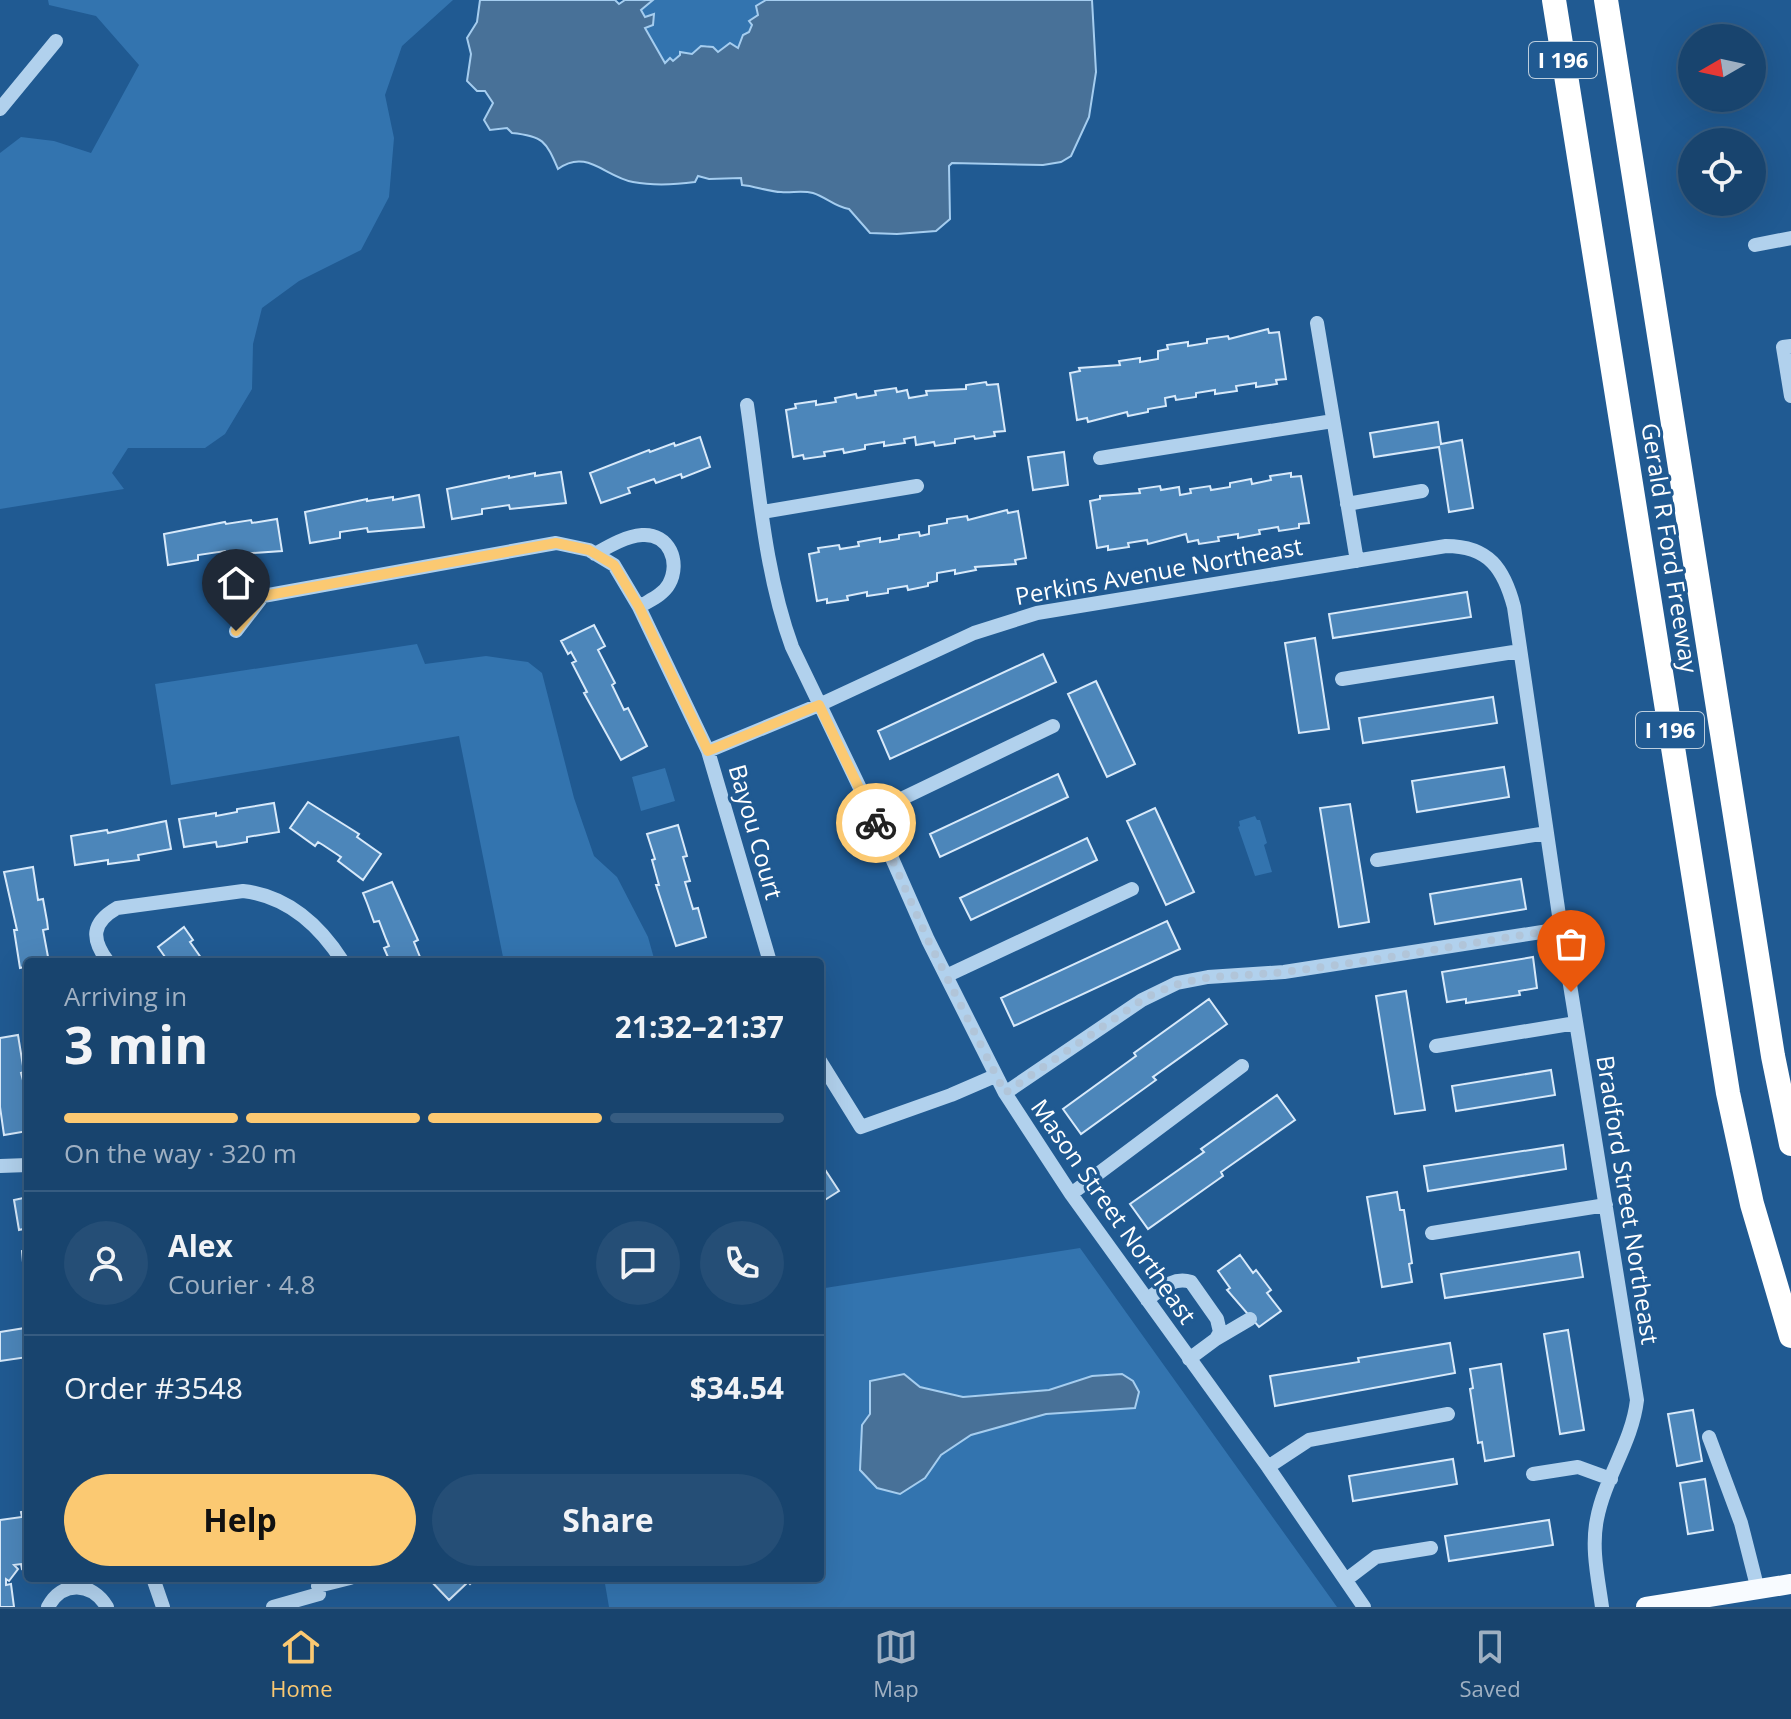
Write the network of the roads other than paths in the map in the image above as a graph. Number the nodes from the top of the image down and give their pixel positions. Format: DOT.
graph roads {
  1 [pos="1554,0"];
  2 [pos="1606,0"];
  3 [pos="56,41"];
  4 [pos="0,109"];
  5 [pos="1791,238"];
  6 [pos="1755,245"];
  7 [pos="1317,323"];
  8 [pos="1791,346"];
  9 [pos="1791,396"];
  10 [pos="747,405"];
  11 [pos="1333,421"];
  12 [pos="1100,458"];
  13 [pos="917,486"];
  14 [pos="1422,491"];
  15 [pos="1347,504"];
  16 [pos="762,512"];
  17 [pos="595,554"];
  18 [pos="1357,561"];
  19 [pos="639,607"];
  20 [pos="236,631"];
  21 [pos="1520,651"];
  22 [pos="1342,679"];
  23 [pos="819,705"];
  24 [pos="1053,726"];
  25 [pos="708,751"];
  26 [pos="872,813"];
  27 [pos="1547,833"];
  28 [pos="1377,860"];
  29 [pos="1132,889"];
  30 [pos="1561,929"];
  31 [pos="105,958"];
  32 [pos="341,958"];
  33 [pos="769,958"];
  34 [pos="946,976"];
  35 [pos="1576,1023"];
  36 [pos="1436,1046"];
  37 [pos="1242,1066"];
  38 [pos="824,1067"];
  39 [pos="995,1076"];
  40 [pos="1005,1093"];
  41 [pos="1791,1144"];
  42 [pos="24,1165"];
  43 [pos="0,1166"];
  44 [pos="1071,1194"];
  45 [pos="1606,1205"];
  46 [pos="1432,1233"];
  47 [pos="1147,1300"];
  48 [pos="1250,1319"];
  49 [pos="1791,1336"];
  50 [pos="1216,1339"];
  51 [pos="1189,1359"];
  52 [pos="1448,1414"];
  53 [pos="1709,1437"];
  54 [pos="1268,1467"];
  55 [pos="1533,1474"];
  56 [pos="1611,1479"];
  57 [pos="1431,1548"];
  58 [pos="1347,1579"];
  59 [pos="154,1582"];
  60 [pos="340,1582"];
  61 [pos="97,1584"];
  62 [pos="1791,1584"];
  63 [pos="1758,1590"];
  64 [pos="318,1591"];
  65 [pos="1725,1601"];
  66 [pos="48,1607"];
  67 [pos="107,1607"];
  68 [pos="163,1607"];
  69 [pos="273,1607"];
  70 [pos="1364,1607"];
  71 [pos="1602,1607"];
  72 [pos="1646,1607"];
  1 -- 49 [label="highway, Gerald R Ford Freeway / I 196"];
  2 -- 41 [label="highway, Gerald R Ford Freeway / I 196"];
  3 -- 4 [label="street"];
  5 -- 6 [label="street"];
  7 -- 11 [label="street"];
  8 -- 9 [label="street"];
  10 -- 16 [label="street, Mason Street Northeast"];
  11 -- 12 [label="street"];
  11 -- 15 [label="street"];
  13 -- 16 [label="street"];
  14 -- 15 [label="street"];
  15 -- 18 [label="street"];
  16 -- 23 [label="street, Mason Street Northeast"];
  17 -- 19 [label="street, Bayou Court"];
  17 -- 19 [label="street"];
  17 -- 20 [label="street, Bayou Court"];
  18 -- 21 [label="street, Bradford Street Northeast"];
  18 -- 23 [label="street, Perkins Avenue Northeast"];
  19 -- 25 [label="street, Bayou Court"];
  21 -- 22 [label="street"];
  21 -- 27 [label="street, Bradford Street Northeast"];
  23 -- 25 [label="street, Perkins Avenue Northeast"];
  23 -- 26 [label="street, Mason Street Northeast"];
  24 -- 26 [label="street"];
  25 -- 33 [label="street, Bayou Court"];
  26 -- 34 [label="street, Mason Street Northeast"];
  27 -- 28 [label="street"];
  27 -- 30 [label="street, Bradford Street Northeast"];
  29 -- 34 [label="street"];
  30 -- 35 [label="street, Bradford Street Northeast"];
  30 -- 40 [label="street"];
  31 -- 32 [label="street"];
  34 -- 39 [label="street, Mason Street Northeast"];
  35 -- 36 [label="street"];
  35 -- 45 [label="street, Bradford Street Northeast"];
  37 -- 44 [label="street"];
  38 -- 39 [label="street"];
  39 -- 40 [label="street, Mason Street Northeast"];
  40 -- 44 [label="street, Mason Street Northeast"];
  42 -- 43 [label="street"];
  44 -- 47 [label="street, Mason Street Northeast"];
  45 -- 46 [label="street"];
  45 -- 56 [label="street, Bradford Street Northeast"];
  47 -- 50 [label="street"];
  47 -- 51 [label="street, Mason Street Northeast"];
  48 -- 50 [label="street"];
  50 -- 51 [label="street"];
  51 -- 54 [label="street, Mason Street Northeast"];
  52 -- 54 [label="street"];
  53 -- 63 [label="street"];
  54 -- 58 [label="street, Mason Street Northeast"];
  55 -- 56 [label="street"];
  56 -- 71 [label="street, Bradford Street Northeast"];
  57 -- 58 [label="street"];
  58 -- 70 [label="street, Mason Street Northeast"];
  59 -- 68 [label="street"];
  60 -- 64 [label="street"];
  61 -- 66 [label="street"];
  61 -- 67 [label="street"];
  62 -- 63 [label="main road"];
  63 -- 65 [label="main road"];
  64 -- 69 [label="street"];
  65 -- 72 [label="main road"];
}
